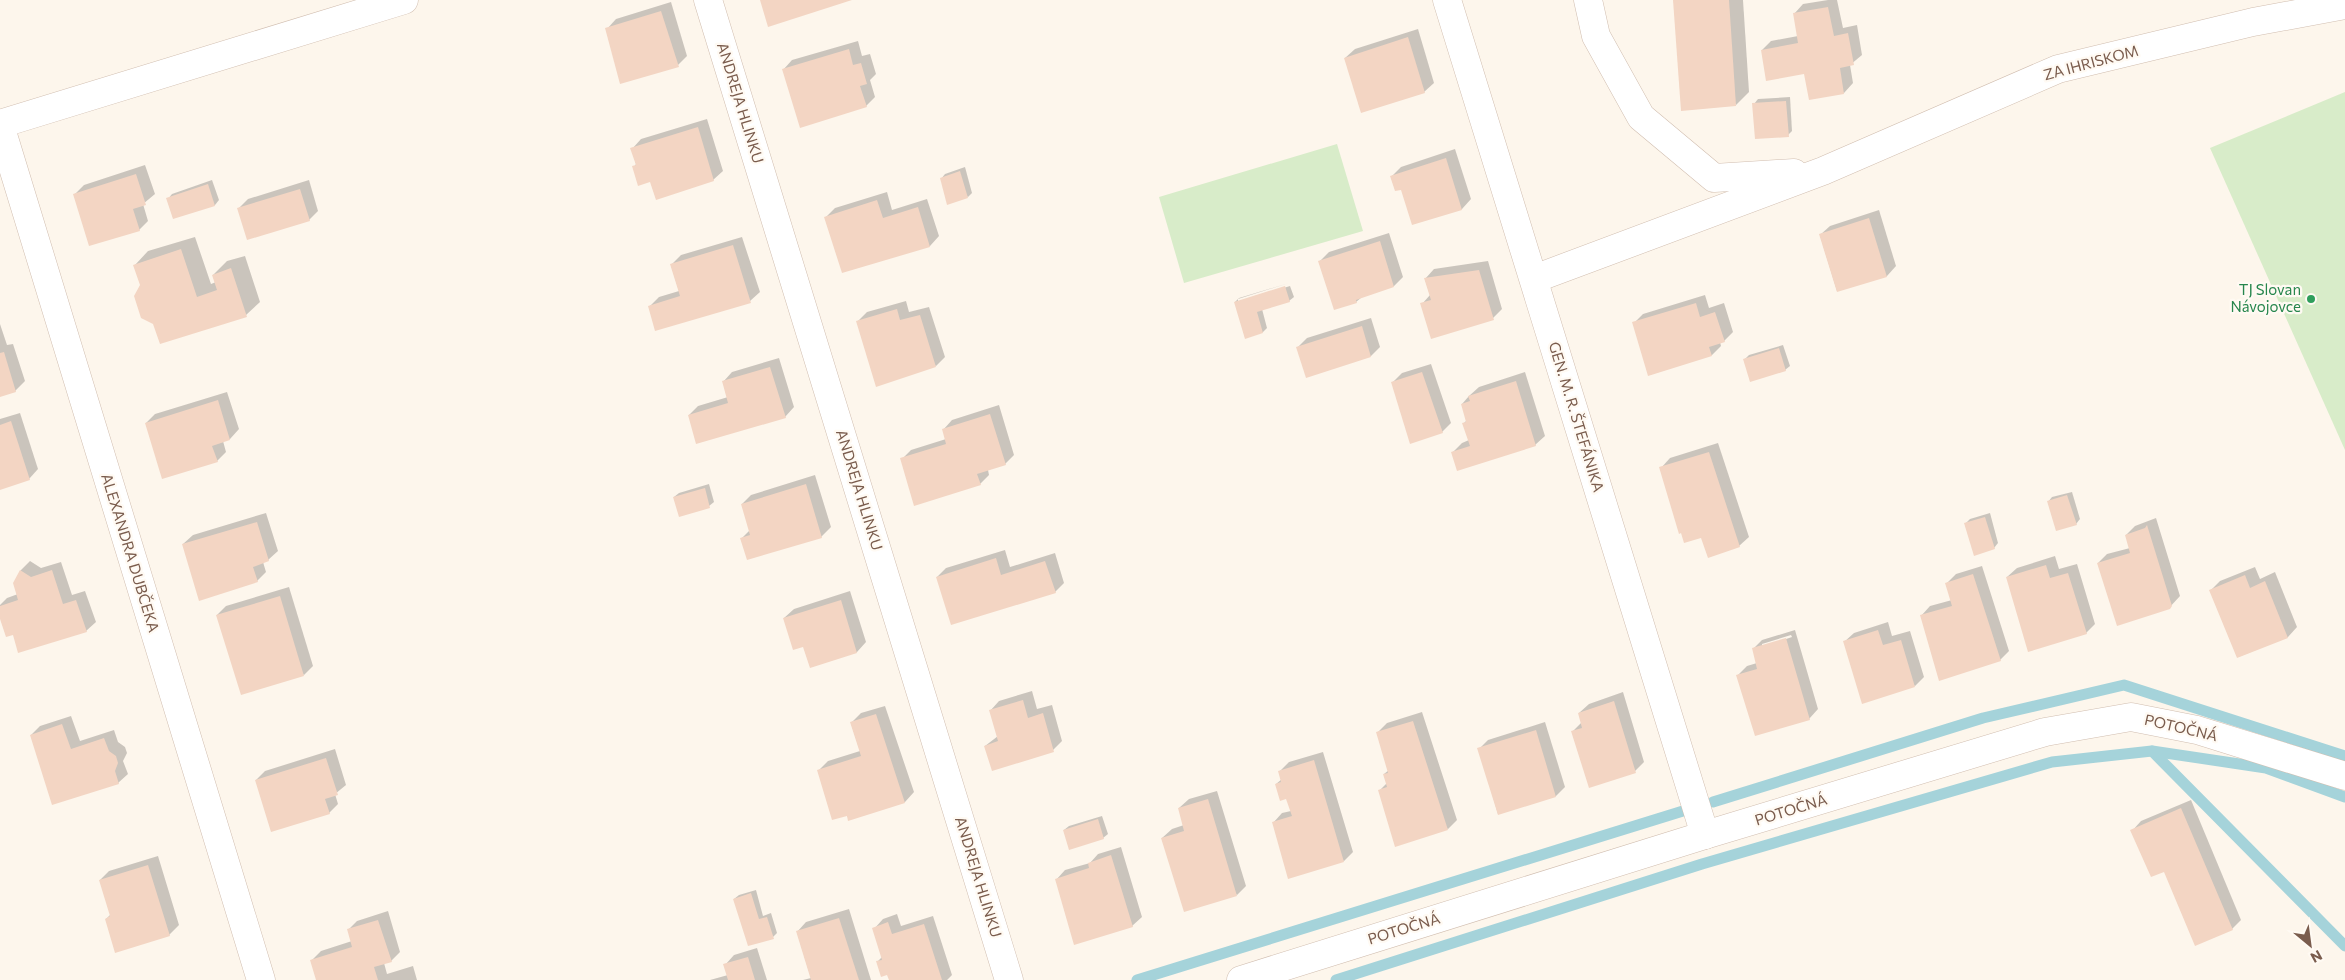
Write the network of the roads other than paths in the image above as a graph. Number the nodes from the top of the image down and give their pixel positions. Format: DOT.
graph roads {
  1 [pos="404,0"];
  2 [pos="708,0"];
  3 [pos="1447,0"];
  4 [pos="1588,0"];
  5 [pos="2345,5"];
  6 [pos="0,125"];
  7 [pos="1823,171"];
  8 [pos="1534,278"];
  9 [pos="2345,776"];
  10 [pos="1705,835"];
  11 [pos="261,980"];
  12 [pos="1009,980"];
  13 [pos="1241,980"];
  1 -- 6 [label="street"];
  2 -- 12 [label="street, ANDREJA HLINKU"];
  3 -- 8 [label="street, GEN. M. R. ŠTEFÁNIKA"];
  4 -- 7 [label="street"];
  5 -- 7 [label="street, ZA IHRISKOM"];
  6 -- 11 [label="street, ALEXANDRA DUBČEKA"];
  7 -- 8 [label="street, ZA IHRISKOM"];
  8 -- 10 [label="street, GEN. M. R. ŠTEFÁNIKA"];
  9 -- 10 [label="street, POTOČNÁ"];
  10 -- 13 [label="street, POTOČNÁ"];
}
